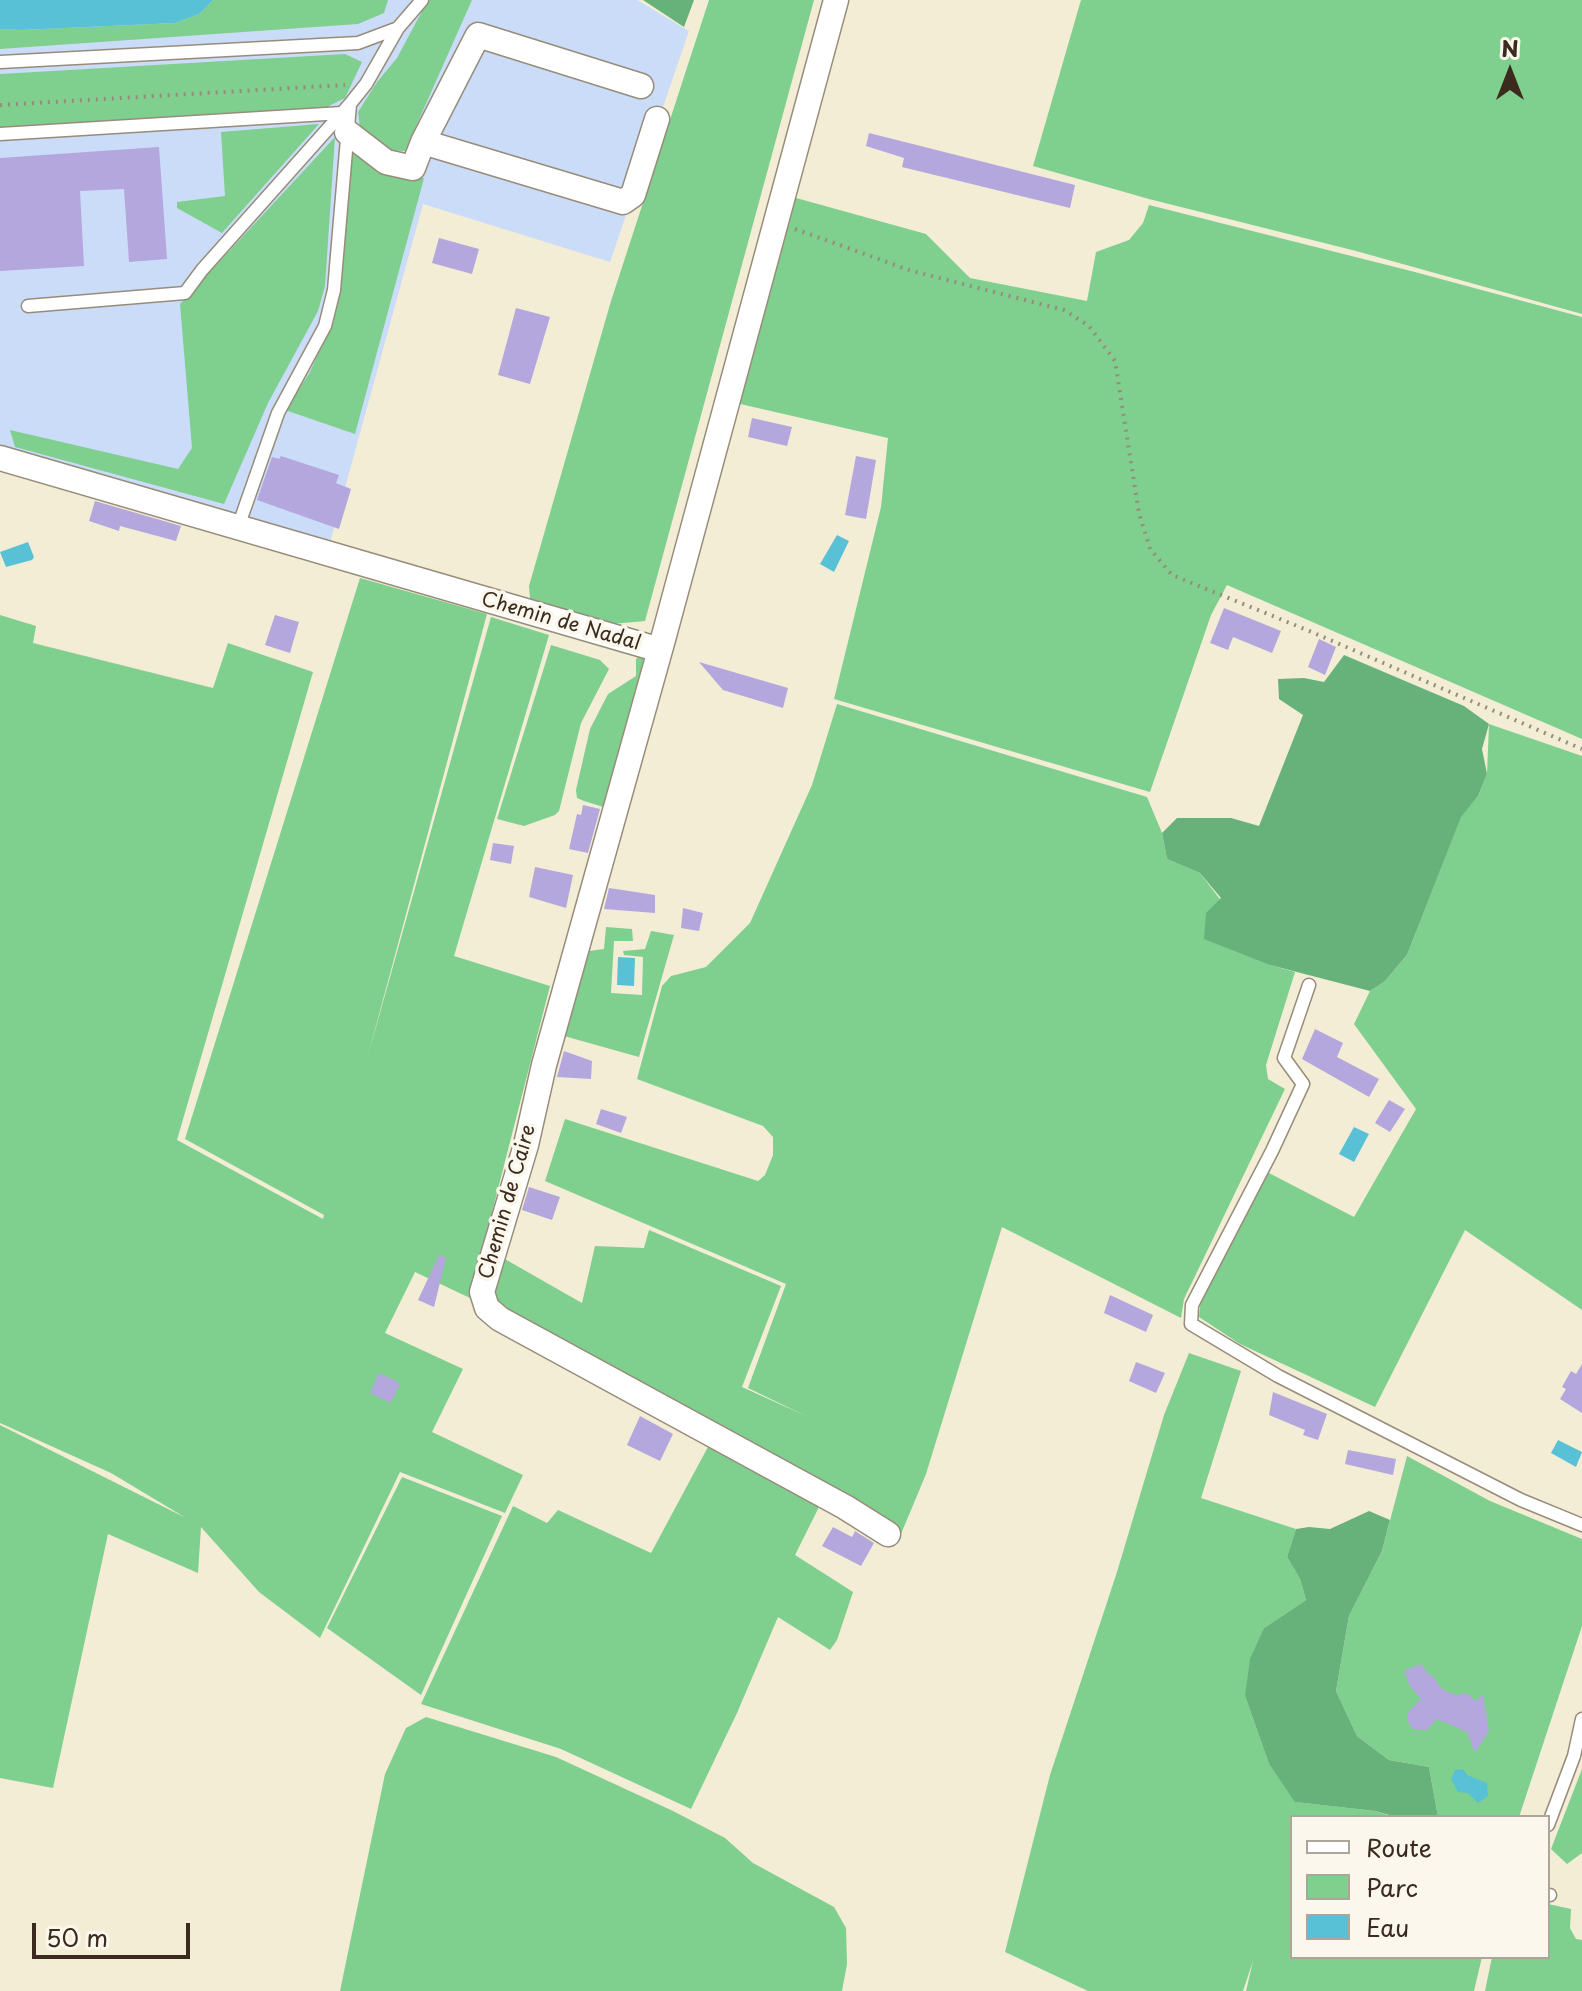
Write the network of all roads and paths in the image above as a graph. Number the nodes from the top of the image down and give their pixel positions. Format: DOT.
graph roads {
  1 [pos="422,0"];
  2 [pos="836,0"];
  3 [pos="398,28"];
  4 [pos="0,62"];
  5 [pos="366,84"];
  6 [pos="641,86"];
  7 [pos="0,105"];
  8 [pos="346,116"];
  9 [pos="657,119"];
  10 [pos="0,134"];
  11 [pos="423,142"];
  12 [pos="776,222"];
  13 [pos="28,306"];
  14 [pos="0,458"];
  15 [pos="238,527"];
  16 [pos="660,650"];
  17 [pos="1582,749"];
  18 [pos="1309,985"];
  19 [pos="1582,1525"];
  20 [pos="888,1534"];
  21 [pos="1582,1719"];
  22 [pos="1550,1820"];
  1 -- 3 [label="lane"];
  2 -- 12 [label="street, Chemin de Nadal"];
  3 -- 4 [label="lane"];
  3 -- 5 [label="lane"];
  5 -- 7 [label="path"];
  5 -- 8 [label="lane"];
  6 -- 11 [label="street"];
  8 -- 10 [label="lane"];
  8 -- 11 [label="street"];
  8 -- 13 [label="lane"];
  8 -- 15 [label="lane"];
  9 -- 11 [label="street"];
  12 -- 16 [label="street, Chemin de Nadal"];
  12 -- 17 [label="path"];
  14 -- 15 [label="street, Chemin de Nadal"];
  15 -- 16 [label="street, Chemin de Nadal"];
  16 -- 20 [label="street, Chemin de Caire"];
  18 -- 19 [label="lane"];
  21 -- 22 [label="lane"];
}
